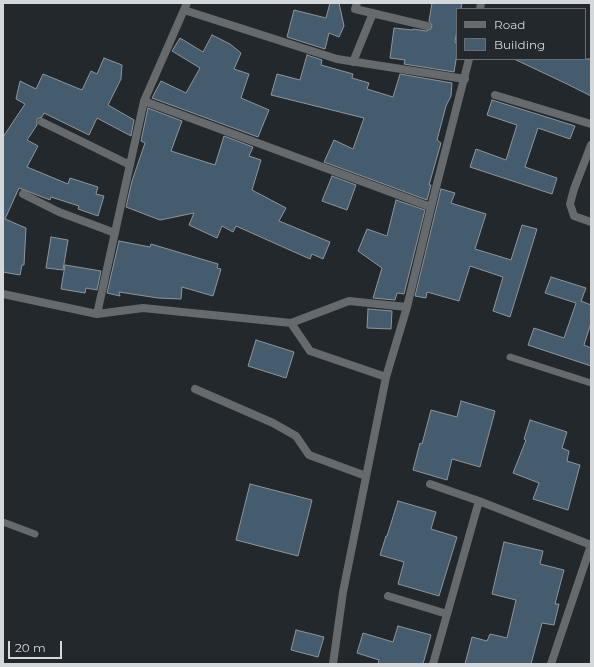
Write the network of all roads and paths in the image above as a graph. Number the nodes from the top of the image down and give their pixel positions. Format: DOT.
graph roads {
  1 [pos="357,3"];
  2 [pos="185,7"];
  3 [pos="373,13"];
  4 [pos="428,26"];
  5 [pos="469,60"];
  6 [pos="353,62"];
  7 [pos="465,79"];
  8 [pos="495,95"];
  9 [pos="144,101"];
  10 [pos="42,122"];
  11 [pos="591,124"];
  12 [pos="591,145"];
  13 [pos="130,165"];
  14 [pos="23,194"];
  15 [pos="431,207"];
  16 [pos="591,222"];
  17 [pos="115,233"];
  18 [pos="3,294"];
  19 [pos="407,307"];
  20 [pos="97,314"];
  21 [pos="291,323"];
  22 [pos="510,357"];
  23 [pos="386,377"];
  24 [pos="591,383"];
  25 [pos="195,389"];
  26 [pos="366,476"];
  27 [pos="430,484"];
  28 [pos="479,501"];
  29 [pos="3,522"];
  30 [pos="35,534"];
  31 [pos="591,545"];
  32 [pos="388,596"];
  33 [pos="447,614"];
  34 [pos="333,664"];
  35 [pos="433,664"];
  36 [pos="551,664"];
  1 -- 3 [label="street"];
  2 -- 6 [label="street"];
  2 -- 9 [label="street"];
  3 -- 4 [label="street"];
  3 -- 6 [label="street"];
  5 -- 7 [label="street"];
  6 -- 7 [label="street"];
  7 -- 15 [label="street"];
  8 -- 11 [label="street"];
  9 -- 13 [label="street"];
  9 -- 15 [label="street"];
  10 -- 13 [label="street"];
  12 -- 16 [label="street"];
  13 -- 17 [label="street"];
  14 -- 17 [label="street"];
  15 -- 19 [label="street"];
  17 -- 20 [label="street"];
  18 -- 20 [label="street"];
  19 -- 21 [label="street"];
  19 -- 23 [label="street"];
  20 -- 21 [label="street"];
  21 -- 23 [label="street"];
  22 -- 24 [label="lane"];
  23 -- 26 [label="street"];
  25 -- 26 [label="street"];
  26 -- 34 [label="street"];
  27 -- 28 [label="street"];
  28 -- 31 [label="street"];
  28 -- 33 [label="street"];
  29 -- 30 [label="lane"];
  31 -- 36 [label="street"];
  32 -- 33 [label="street"];
  33 -- 35 [label="street"];
}
